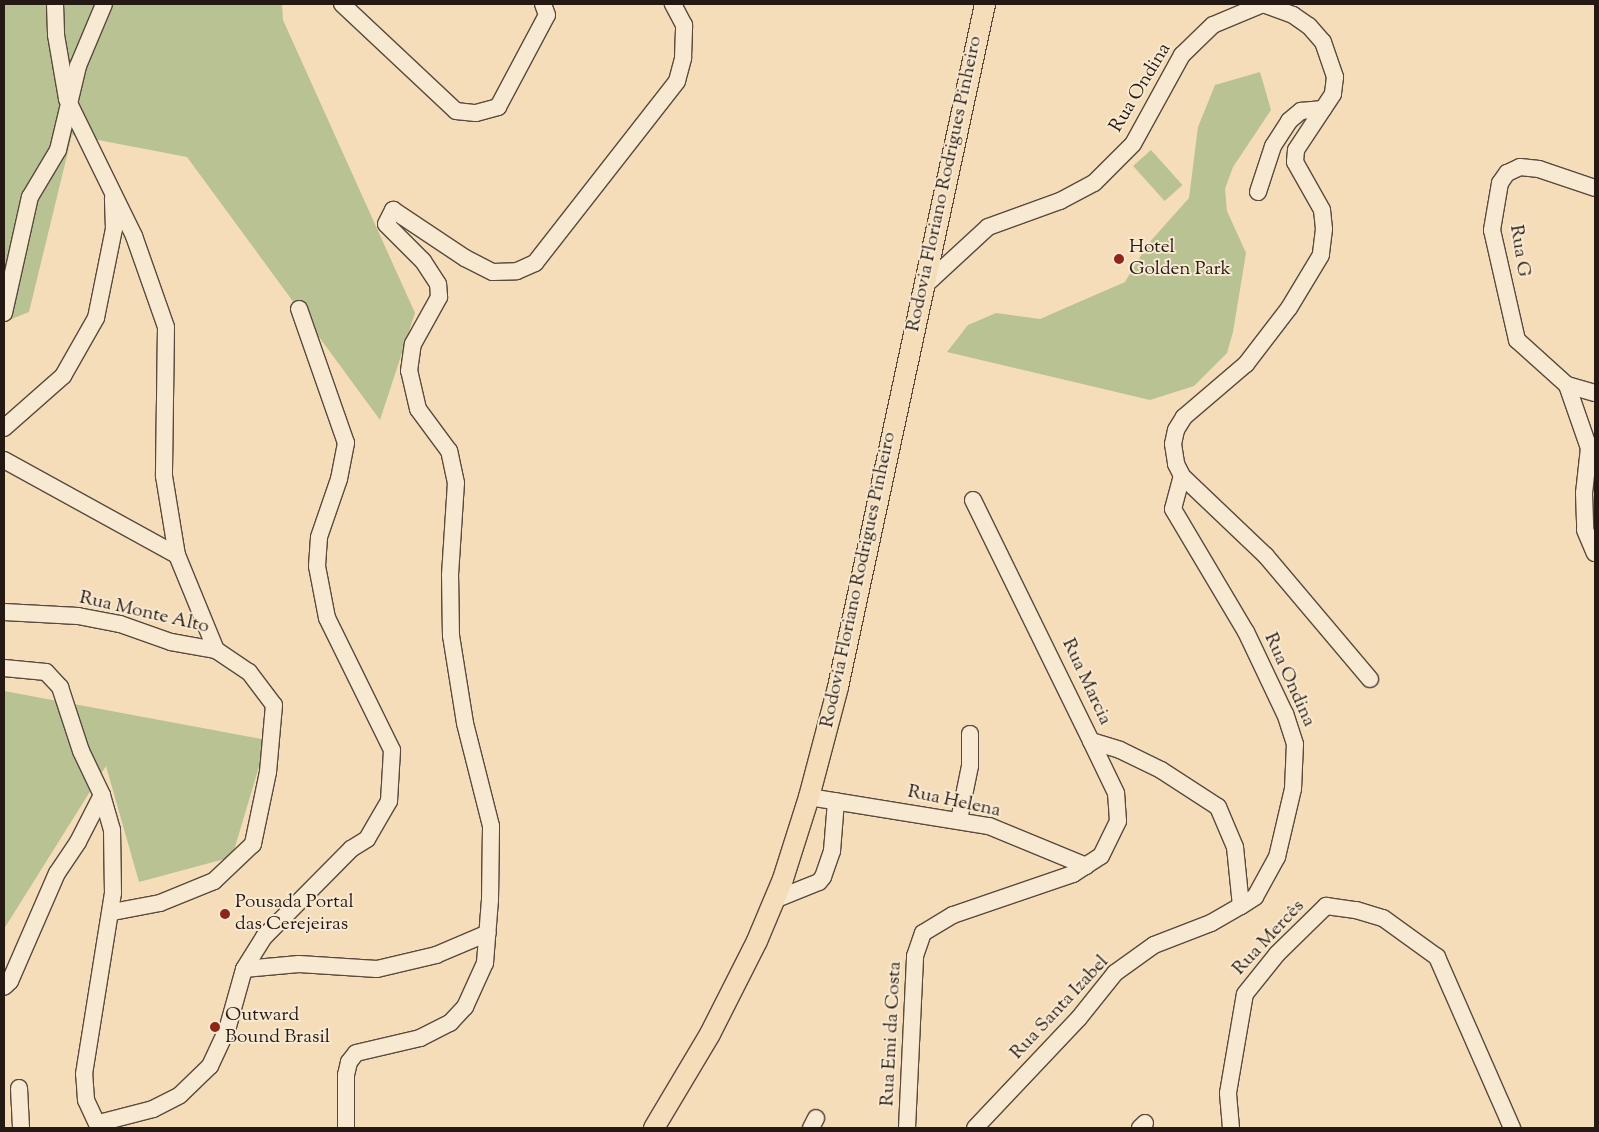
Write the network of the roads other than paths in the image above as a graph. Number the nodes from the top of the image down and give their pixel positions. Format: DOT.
graph roads {
  1 [pos="55,4"];
  2 [pos="104,4"];
  3 [pos="342,4"];
  4 [pos="543,4"];
  5 [pos="673,4"];
  6 [pos="985,4"];
  7 [pos="67,99"];
  8 [pos="1323,109"];
  9 [pos="112,187"];
  10 [pos="1595,188"];
  11 [pos="1258,192"];
  12 [pos="923,286"];
  13 [pos="299,308"];
  14 [pos="4,313"];
  15 [pos="1567,385"];
  16 [pos="1595,394"];
  17 [pos="4,428"];
  18 [pos="4,460"];
  19 [pos="1182,476"];
  20 [pos="973,500"];
  21 [pos="1595,553"];
  22 [pos="177,556"];
  23 [pos="4,612"];
  24 [pos="216,650"];
  25 [pos="4,668"];
  26 [pos="1370,678"];
  27 [pos="970,734"];
  28 [pos="1091,741"];
  29 [pos="102,795"];
  30 [pos="809,797"];
  31 [pos="836,801"];
  32 [pos="959,820"];
  33 [pos="1086,866"];
  34 [pos="774,900"];
  35 [pos="1241,906"];
  36 [pos="112,912"];
  37 [pos="488,933"];
  38 [pos="244,969"];
  39 [pos="4,987"];
  40 [pos="19,1088"];
  41 [pos="99,1126"];
  42 [pos="21,1128"];
  43 [pos="346,1128"];
  44 [pos="654,1128"];
  45 [pos="907,1128"];
  46 [pos="975,1128"];
  47 [pos="1231,1128"];
  48 [pos="1512,1128"];
  1 -- 7 [label="street"];
  2 -- 7 [label="street"];
  3 -- 4 [label="street"];
  5 -- 37 [label="street"];
  6 -- 12 [label="main road, Rodovia Floriano Rodrigues Pinheiro"];
  7 -- 9 [label="street"];
  7 -- 14 [label="street"];
  8 -- 11 [label="street"];
  8 -- 12 [label="street, Rua Ondina"];
  8 -- 19 [label="street, Rua Ondina"];
  9 -- 17 [label="street"];
  9 -- 22 [label="street"];
  10 -- 15 [label="street, Rua G"];
  12 -- 30 [label="main road, Rodovia Floriano Rodrigues Pinheiro"];
  13 -- 38 [label="street"];
  15 -- 16 [label="street"];
  15 -- 21 [label="street"];
  18 -- 22 [label="street"];
  19 -- 26 [label="street"];
  19 -- 35 [label="street, Rua Ondina"];
  20 -- 28 [label="street, Rua Marcia"];
  22 -- 24 [label="street"];
  23 -- 24 [label="street, Rua Monte Alto"];
  24 -- 36 [label="street"];
  25 -- 29 [label="street"];
  27 -- 32 [label="street"];
  28 -- 33 [label="street, Rua Emi da Costa"];
  28 -- 35 [label="street, Rua Marcia"];
  29 -- 36 [label="street"];
  29 -- 39 [label="street"];
  30 -- 31 [label="street, Rua Helena"];
  30 -- 34 [label="main road, Rodovia Floriano Rodrigues Pinheiro"];
  31 -- 32 [label="street, Rua Helena"];
  31 -- 34 [label="street"];
  32 -- 33 [label="street, Rua Helena"];
  33 -- 45 [label="street, Rua Emi da Costa"];
  34 -- 44 [label="main road, Rodovia Floriano Rodrigues Pinheiro"];
  35 -- 46 [label="street, Rua Santa Izabel"];
  36 -- 41 [label="street"];
  37 -- 38 [label="street"];
  37 -- 43 [label="street"];
  38 -- 41 [label="street"];
  40 -- 42 [label="street"];
  47 -- 48 [label="street, Rua Mercês"];
}
